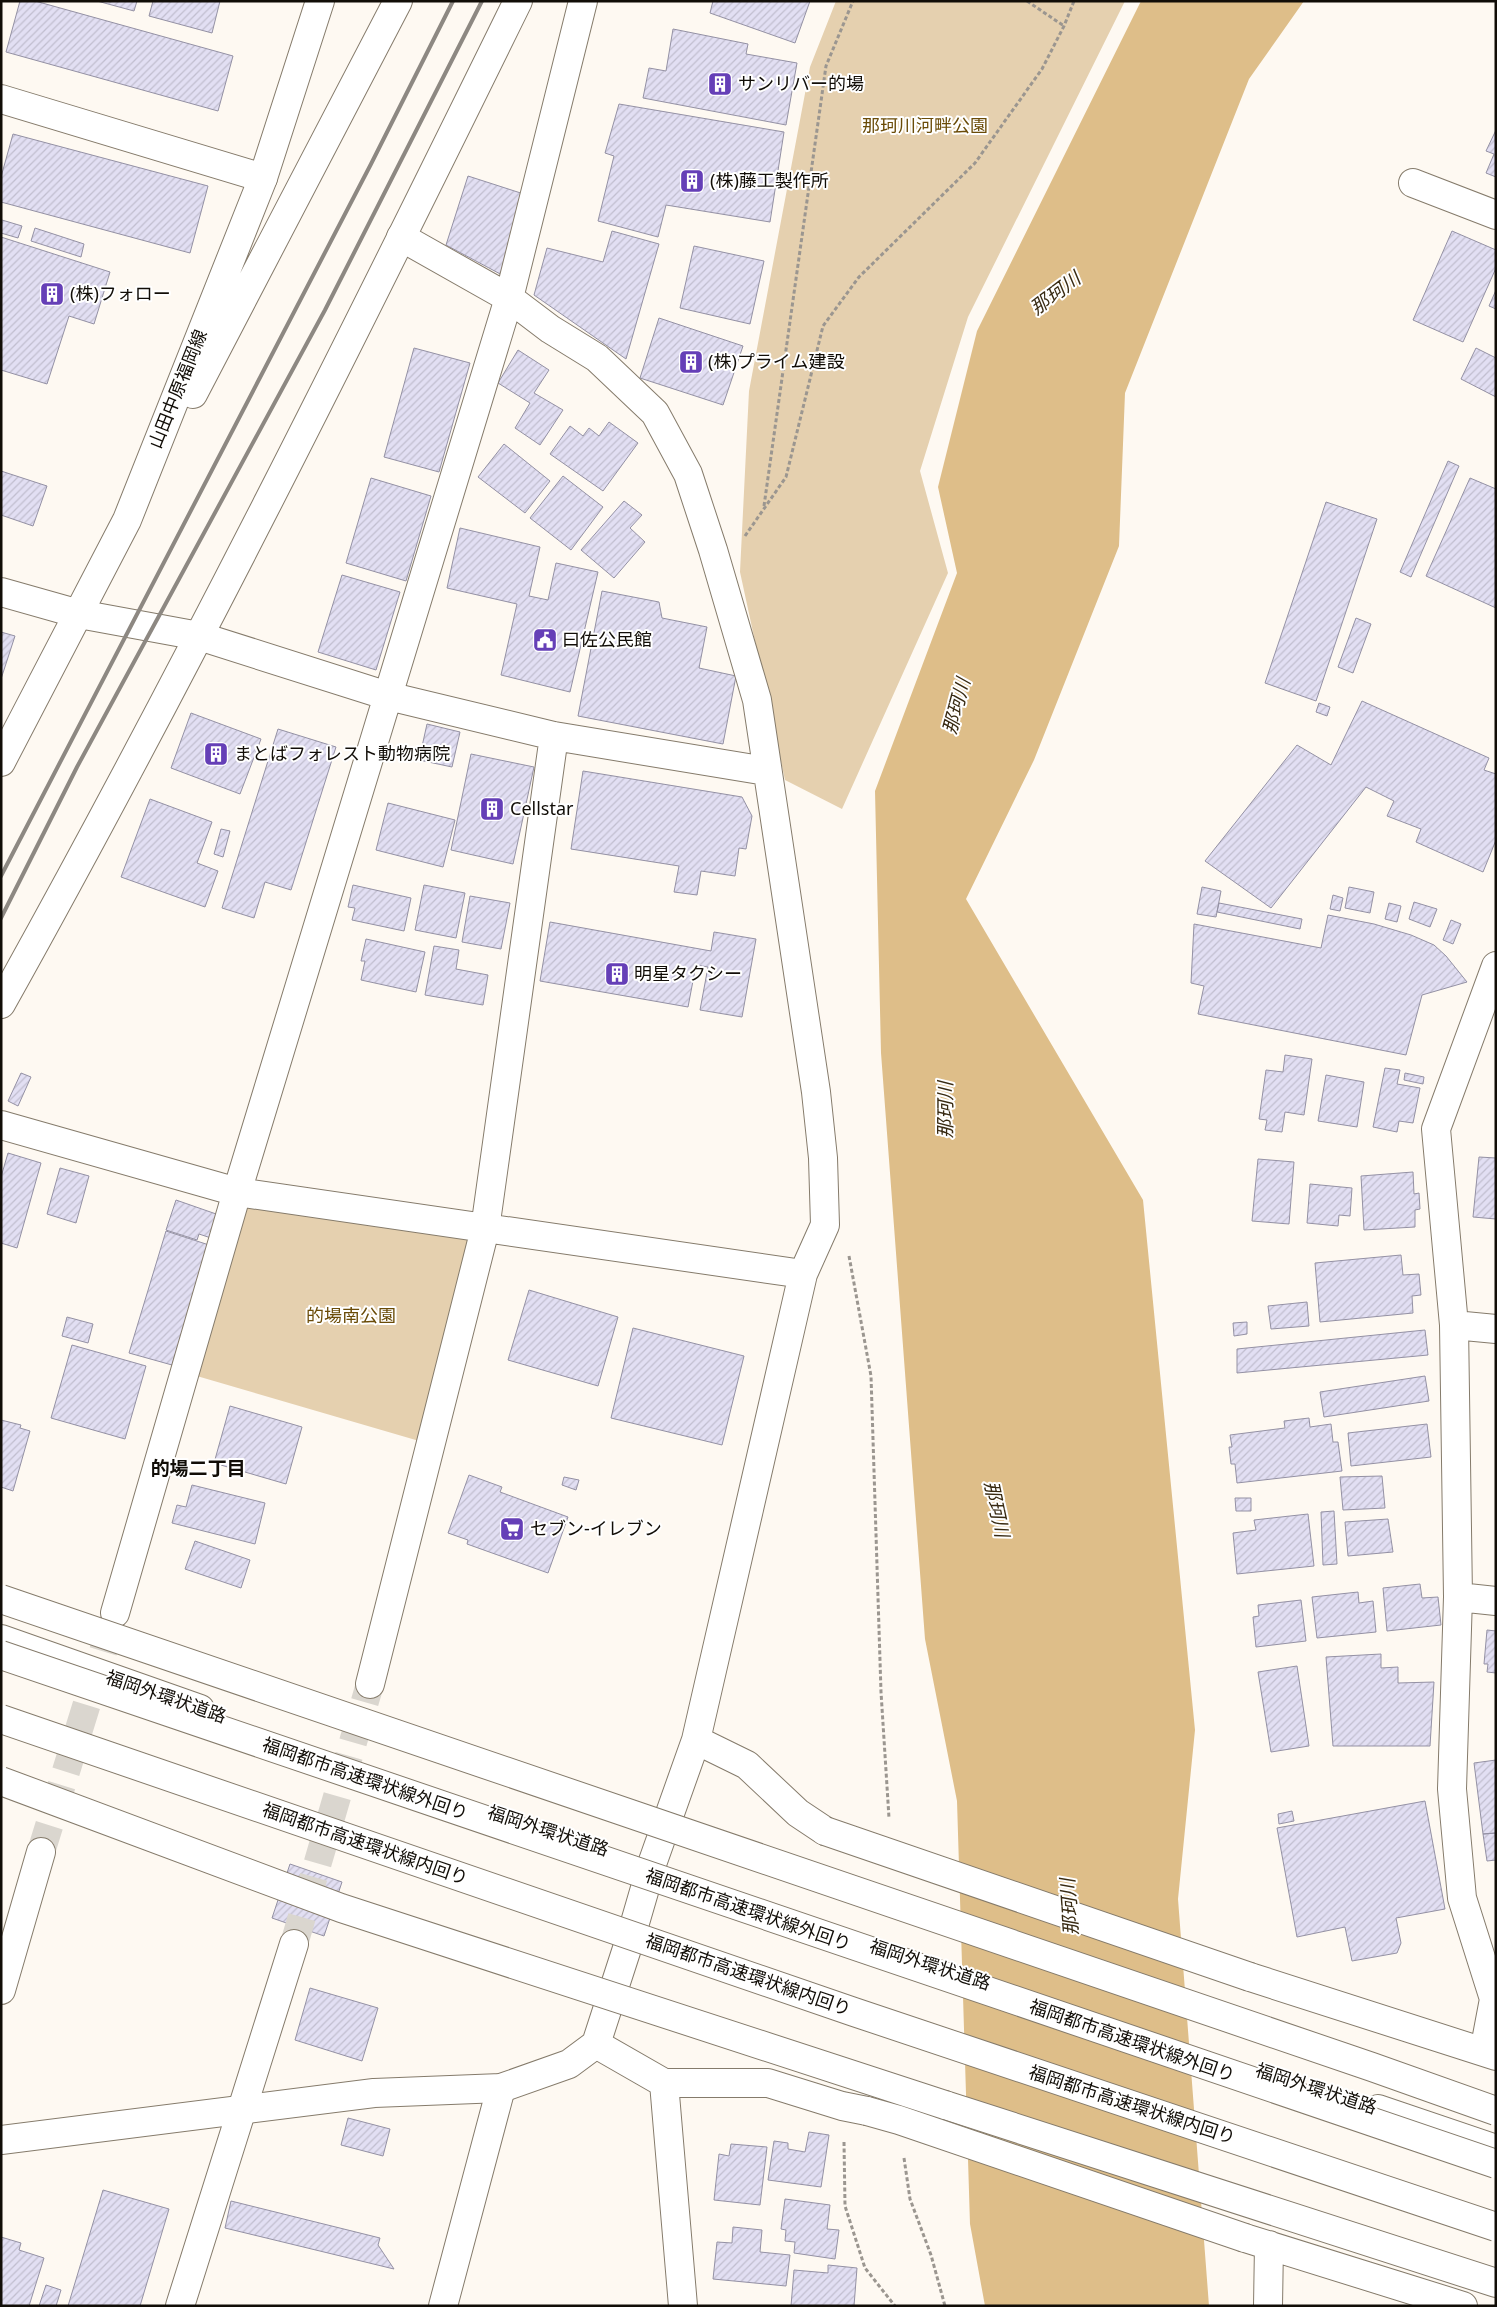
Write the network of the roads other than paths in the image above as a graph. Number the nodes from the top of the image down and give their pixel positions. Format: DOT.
graph roads {
  1 [pos="320,1"];
  2 [pos="398,1"];
  3 [pos="518,1"];
  4 [pos="583,1"];
  5 [pos="1,99"];
  6 [pos="263,178"];
  7 [pos="1413,183"];
  8 [pos="1496,215"];
  9 [pos="401,237"];
  10 [pos="509,298"];
  11 [pos="127,520"];
  12 [pos="1,592"];
  13 [pos="79,614"];
  14 [pos="199,636"];
  15 [pos="388,696"];
  16 [pos="554,736"];
  17 [pos="1,762"];
  18 [pos="766,771"];
  19 [pos="1496,966"];
  20 [pos="1,1004"];
  21 [pos="1,1126"];
  22 [pos="237,1192"];
  23 [pos="485,1229"];
  24 [pos="803,1274"];
  25 [pos="1454,1325"];
  26 [pos="1496,1329"];
  27 [pos="1458,1597"];
  28 [pos="1,1599"];
  29 [pos="1496,1601"];
  30 [pos="115,1613"];
  31 [pos="1,1639"];
  32 [pos="1,1655"];
  33 [pos="370,1684"];
  34 [pos="1,1719"];
  35 [pos="1,1725"];
  36 [pos="696,1740"];
  37 [pos="1,1781"];
  38 [pos="41,1852"];
  39 [pos="652,1864"];
  40 [pos="632,1933"];
  41 [pos="294,1944"];
  42 [pos="1,1990"];
  43 [pos="596,2044"];
  44 [pos="1490,2054"];
  45 [pos="664,2082"];
  46 [pos="501,2088"];
  47 [pos="241,2108"];
  48 [pos="1496,2111"];
  49 [pos="1,2140"];
  50 [pos="1496,2150"];
  51 [pos="1496,2164"];
  52 [pos="1496,2228"];
  53 [pos="1257,2242"];
  54 [pos="1496,2283"];
  55 [pos="180,2306"];
  56 [pos="443,2306"];
  57 [pos="683,2306"];
  58 [pos="1268,2306"];
  59 [pos="1463,2306"];
  1 -- 6 [label="main road, 山田中原福岡線"];
  2 -- 11 [label="main road"];
  3 -- 9 [label="main road"];
  4 -- 10 [label="main road"];
  5 -- 6 [label="main road"];
  6 -- 11 [label="main road, 山田中原福岡線"];
  7 -- 8 [label="main road"];
  9 -- 10 [label="main road"];
  9 -- 14 [label="main road"];
  10 -- 15 [label="main road"];
  10 -- 18 [label="main road"];
  11 -- 13 [label="main road, 山田中原福岡線"];
  12 -- 13 [label="main road"];
  13 -- 14 [label="main road"];
  13 -- 17 [label="main road, 山田中原福岡線"];
  14 -- 15 [label="main road"];
  14 -- 20 [label="main road"];
  15 -- 16 [label="main road"];
  15 -- 22 [label="main road"];
  16 -- 18 [label="main road"];
  16 -- 23 [label="main road"];
  18 -- 24 [label="main road"];
  19 -- 25 [label="main road"];
  21 -- 22 [label="main road"];
  22 -- 23 [label="main road"];
  22 -- 30 [label="main road"];
  23 -- 24 [label="main road"];
  23 -- 33 [label="main road"];
  24 -- 36 [label="main road"];
  25 -- 26 [label="main road"];
  25 -- 27 [label="main road"];
  27 -- 29 [label="main road"];
  27 -- 44 [label="main road"];
  28 -- 48 [label="main road, bridge"];
  31 -- 39 [label="main road, 福岡外環状道路"];
  32 -- 51 [label="main road, 福岡都市高速環状線外回り, bridge"];
  34 -- 52 [label="main road, 福岡都市高速環状線内回り, bridge"];
  35 -- 40 [label="main road"];
  36 -- 39 [label="main road"];
  36 -- 44 [label="main road, bridge"];
  37 -- 54 [label="main road, bridge"];
  38 -- 42 [label="main road"];
  39 -- 40 [label="main road"];
  39 -- 50 [label="main road, 福岡外環状道路"];
  40 -- 43 [label="main road"];
  40 -- 52 [label="main road, bridge"];
  41 -- 47 [label="main road"];
  43 -- 45 [label="main road"];
  43 -- 46 [label="main road"];
  45 -- 53 [label="main road, bridge"];
  45 -- 57 [label="main road"];
  46 -- 47 [label="main road"];
  46 -- 56 [label="main road"];
  47 -- 49 [label="main road"];
  47 -- 55 [label="main road"];
  53 -- 58 [label="main road"];
  53 -- 59 [label="main road"];
}
